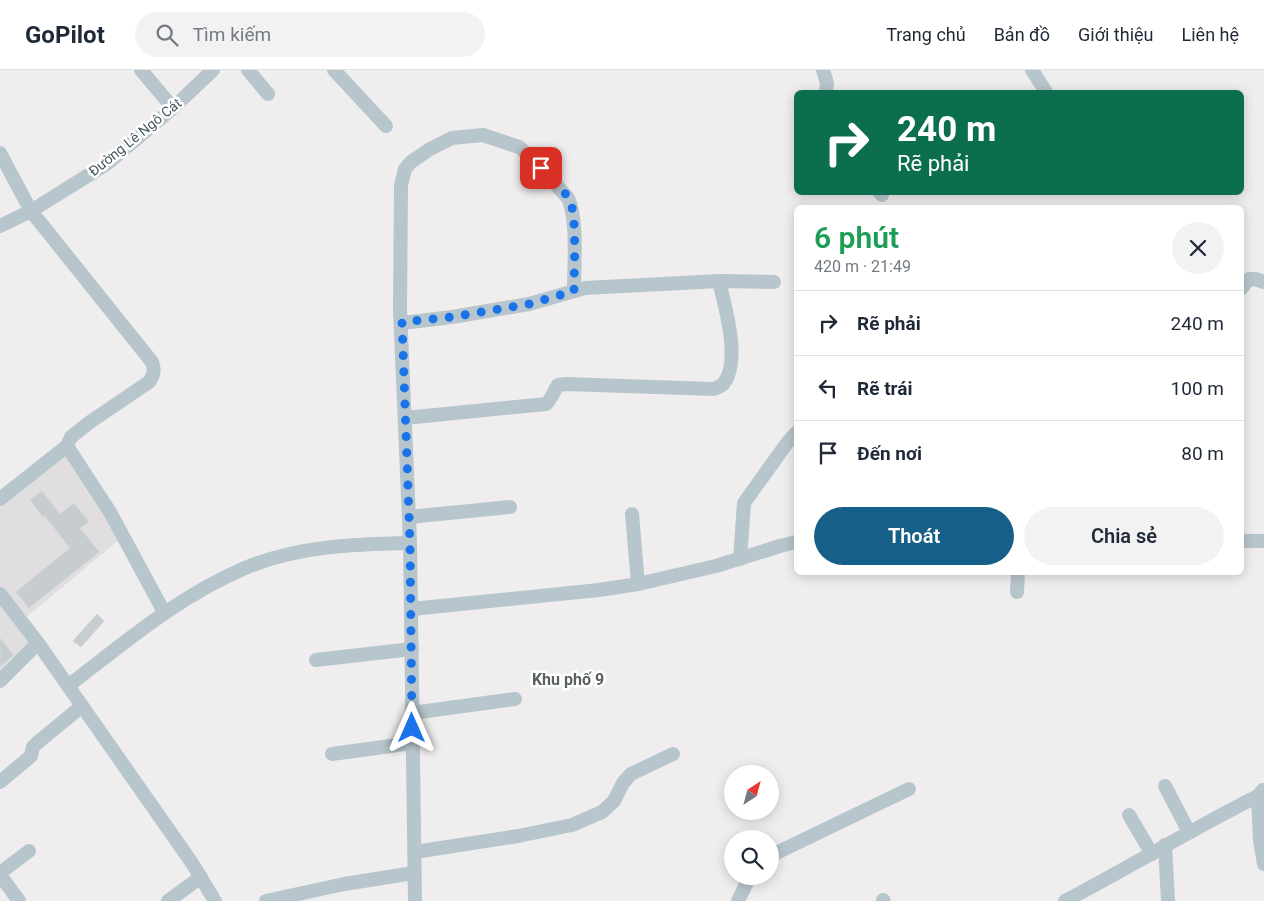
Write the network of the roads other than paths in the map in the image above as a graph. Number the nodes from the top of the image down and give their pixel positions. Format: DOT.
graph roads {
  1 [pos="141,70"];
  2 [pos="213,70"];
  3 [pos="248,70"];
  4 [pos="334,70"];
  5 [pos="823,70"];
  6 [pos="1032,70"];
  7 [pos="826,90"];
  8 [pos="1045,90"];
  9 [pos="268,94"];
  10 [pos="172,108"];
  11 [pos="386,126"];
  12 [pos="0,153"];
  13 [pos="30,212"];
  14 [pos="0,226"];
  15 [pos="719,281"];
  16 [pos="774,282"];
  17 [pos="1264,282"];
  18 [pos="1244,286"];
  19 [pos="574,291"];
  20 [pos="402,322"];
  21 [pos="405,418"];
  22 [pos="794,435"];
  23 [pos="67,446"];
  24 [pos="0,499"];
  25 [pos="510,507"];
  26 [pos="632,514"];
  27 [pos="409,517"];
  28 [pos="1244,541"];
  29 [pos="1264,541"];
  30 [pos="410,543"];
  31 [pos="794,543"];
  32 [pos="740,559"];
  33 [pos="1018,575"];
  34 [pos="638,584"];
  35 [pos="1018,592"];
  36 [pos="0,594"];
  37 [pos="411,610"];
  38 [pos="164,612"];
  39 [pos="38,643"];
  40 [pos="412,649"];
  41 [pos="316,660"];
  42 [pos="0,681"];
  43 [pos="68,686"];
  44 [pos="515,699"];
  45 [pos="82,706"];
  46 [pos="412,713"];
  47 [pos="412,743"];
  48 [pos="332,754"];
  49 [pos="673,754"];
  50 [pos="0,782"];
  51 [pos="1165,786"];
  52 [pos="909,789"];
  53 [pos="1261,793"];
  54 [pos="1129,815"];
  55 [pos="1188,832"];
  56 [pos="1166,845"];
  57 [pos="29,851"];
  58 [pos="415,852"];
  59 [pos="779,852"];
  60 [pos="1152,854"];
  61 [pos="1264,864"];
  62 [pos="414,873"];
  63 [pos="0,874"];
  64 [pos="201,877"];
  65 [pos="746,885"];
  66 [pos="19,901"];
  67 [pos="168,901"];
  68 [pos="215,901"];
  69 [pos="266,901"];
  70 [pos="415,901"];
  71 [pos="738,901"];
  72 [pos="1065,901"];
  73 [pos="1168,901"];
  1 -- 10 [label="street"];
  2 -- 10 [label="street, Đường Lê Ngô Cát"];
  3 -- 9 [label="street"];
  4 -- 11 [label="street"];
  5 -- 7 [label="street"];
  6 -- 8 [label="street"];
  10 -- 13 [label="street, Đường Lê Ngô Cát"];
  12 -- 13 [label="street"];
  13 -- 14 [label="street, Đường Lê Ngô Cát"];
  13 -- 23 [label="street"];
  15 -- 16 [label="street"];
  15 -- 19 [label="street"];
  15 -- 21 [label="street"];
  17 -- 18 [label="street"];
  19 -- 20 [label="street"];
  19 -- 20 [label="street"];
  20 -- 21 [label="street"];
  21 -- 27 [label="street"];
  22 -- 32 [label="street"];
  23 -- 24 [label="street"];
  23 -- 38 [label="street"];
  25 -- 27 [label="street"];
  26 -- 34 [label="street"];
  27 -- 30 [label="street"];
  28 -- 29 [label="street"];
  30 -- 37 [label="street"];
  30 -- 38 [label="street"];
  31 -- 32 [label="street"];
  32 -- 34 [label="street"];
  33 -- 35 [label="street"];
  34 -- 37 [label="street"];
  36 -- 39 [label="street"];
  37 -- 40 [label="street"];
  38 -- 43 [label="street"];
  39 -- 42 [label="street"];
  39 -- 43 [label="street"];
  40 -- 41 [label="street"];
  40 -- 46 [label="street"];
  43 -- 45 [label="street"];
  44 -- 46 [label="street"];
  45 -- 50 [label="street"];
  45 -- 64 [label="street"];
  46 -- 47 [label="street"];
  47 -- 48 [label="street"];
  47 -- 58 [label="street"];
  49 -- 58 [label="street"];
  51 -- 55 [label="street"];
  52 -- 59 [label="street"];
  53 -- 55 [label="street"];
  53 -- 61 [label="street"];
  54 -- 60 [label="street"];
  55 -- 56 [label="street"];
  56 -- 60 [label="street"];
  56 -- 73 [label="street"];
  57 -- 63 [label="street"];
  58 -- 62 [label="street"];
  60 -- 72 [label="street"];
  62 -- 69 [label="street"];
  62 -- 70 [label="street"];
  63 -- 66 [label="street"];
  64 -- 67 [label="street"];
  64 -- 68 [label="street"];
  65 -- 71 [label="street"];
}
